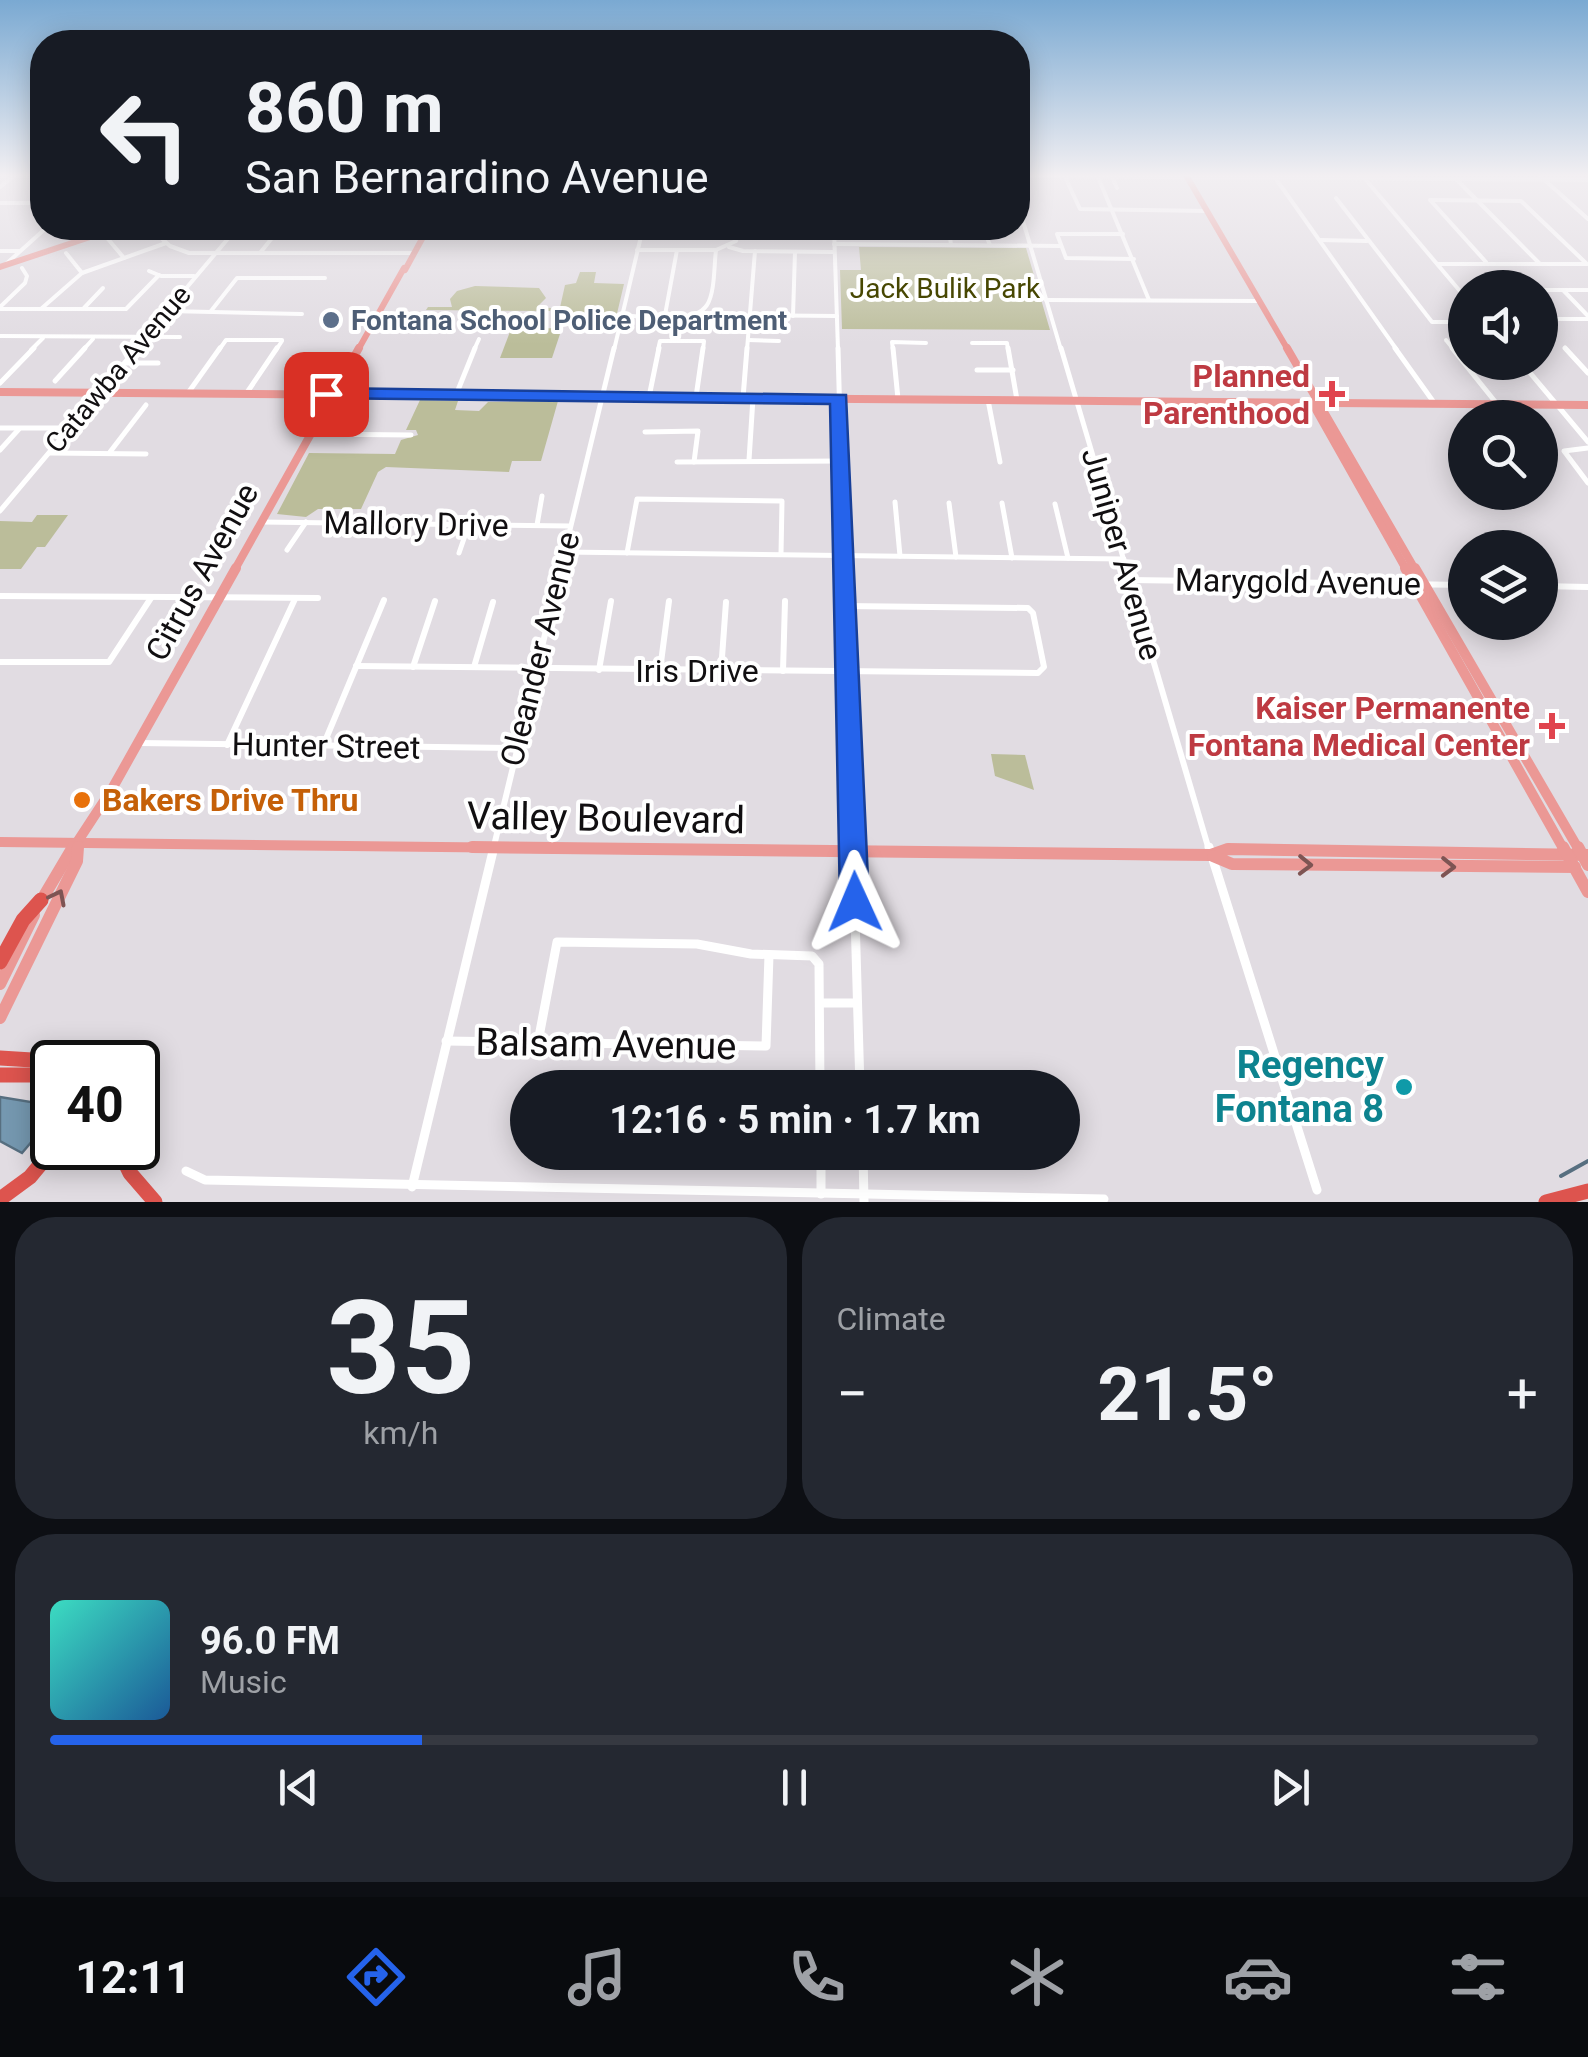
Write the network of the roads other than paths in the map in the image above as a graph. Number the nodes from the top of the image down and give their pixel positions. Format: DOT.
graph roads {
  1 [pos="1122,231"];
  2 [pos="1218,231"];
  3 [pos="1313,231"];
  4 [pos="1361,231"];
  5 [pos="1409,231"];
  6 [pos="1458,231"];
  7 [pos="1507,231"];
  8 [pos="1553,231"];
  9 [pos="1123,234"];
  10 [pos="32,240"];
  11 [pos="80,240"];
  12 [pos="110,240"];
  13 [pos="163,240"];
  14 [pos="226,240"];
  15 [pos="271,240"];
  16 [pos="420,240"];
  17 [pos="640,240"];
  18 [pos="736,240"];
  19 [pos="834,240"];
  20 [pos="950,240"];
  21 [pos="988,240"];
  22 [pos="1029,240"];
  23 [pos="1319,240"];
  24 [pos="1368,240"];
  25 [pos="166,243"];
  26 [pos="834,244"];
  27 [pos="951,245"];
  28 [pos="990,245"];
  29 [pos="1030,245"];
  30 [pos="1060,246"];
  31 [pos="729,247"];
  32 [pos="637,250"];
  33 [pos="677,250"];
  34 [pos="716,250"];
  35 [pos="0,251"];
  36 [pos="19,252"];
  37 [pos="755,252"];
  38 [pos="794,252"];
  39 [pos="834,252"];
  40 [pos="40,253"];
  41 [pos="66,253"];
  42 [pos="413,253"];
  43 [pos="214,254"];
  44 [pos="260,254"];
  45 [pos="124,258"];
  46 [pos="1134,259"];
  47 [pos="1539,263"];
  48 [pos="1437,264"];
  49 [pos="1487,264"];
  50 [pos="1587,264"];
  51 [pos="2,267"];
  52 [pos="22,268"];
  53 [pos="149,271"];
  54 [pos="82,272"];
  55 [pos="159,275"];
  56 [pos="196,276"];
  57 [pos="1448,277"];
  58 [pos="325,278"];
  59 [pos="103,288"];
  60 [pos="1558,289"];
  61 [pos="1562,289"];
  62 [pos="1588,290"];
  63 [pos="1046,300"];
  64 [pos="1148,300"];
  65 [pos="1258,301"];
  66 [pos="260,302"];
  67 [pos="0,308"];
  68 [pos="41,309"];
  69 [pos="83,309"];
  70 [pos="166,311"];
  71 [pos="210,312"];
  72 [pos="252,312"];
  73 [pos="302,314"];
  74 [pos="622,315"];
  75 [pos="665,315"];
  76 [pos="751,315"];
  77 [pos="793,316"];
  78 [pos="838,316"];
  79 [pos="1588,317"];
  80 [pos="1558,318"];
  81 [pos="1448,322"];
  82 [pos="180,336"];
  83 [pos="1,337"];
  84 [pos="44,337"];
  85 [pos="94,338"];
  86 [pos="144,338"];
  87 [pos="480,340"];
  88 [pos="748,340"];
  89 [pos="779,340"];
  90 [pos="1446,340"];
  91 [pos="926,342"];
  92 [pos="972,343"];
  93 [pos="1565,348"];
  94 [pos="124,363"];
  95 [pos="158,364"];
  96 [pos="746,367"];
  97 [pos="756,367"];
  98 [pos="977,370"];
  99 [pos="1013,370"];
  100 [pos="1588,373"];
  101 [pos="55,380"];
  102 [pos="1535,380"];
  103 [pos="0,383"];
  104 [pos="0,392"];
  105 [pos="98,392"];
  106 [pos="188,393"];
  107 [pos="246,394"];
  108 [pos="334,394"];
  109 [pos="456,395"];
  110 [pos="602,397"];
  111 [pos="649,397"];
  112 [pos="696,397"];
  113 [pos="748,398"];
  114 [pos="839,399"];
  115 [pos="898,399"];
  116 [pos="988,400"];
  117 [pos="1018,400"];
  118 [pos="1077,400"];
  119 [pos="1493,400"];
  120 [pos="1552,400"];
  121 [pos="1316,402"];
  122 [pos="1435,404"];
  123 [pos="1448,404"];
  124 [pos="146,405"];
  125 [pos="1558,405"];
  126 [pos="1588,405"];
  127 [pos="1558,408"];
  128 [pos="0,428"];
  129 [pos="20,428"];
  130 [pos="70,428"];
  131 [pos="645,432"];
  132 [pos="312,434"];
  133 [pos="411,434"];
  134 [pos="1588,445"];
  135 [pos="0,450"];
  136 [pos="49,453"];
  137 [pos="110,454"];
  138 [pos="146,454"];
  139 [pos="749,460"];
  140 [pos="677,462"];
  141 [pos="694,462"];
  142 [pos="841,462"];
  143 [pos="1000,462"];
  144 [pos="1347,464"];
  145 [pos="1588,484"];
  146 [pos="542,496"];
  147 [pos="1374,496"];
  148 [pos="895,502"];
  149 [pos="948,503"];
  150 [pos="1002,503"];
  151 [pos="1055,504"];
  152 [pos="0,511"];
  153 [pos="262,522"];
  154 [pos="306,522"];
  155 [pos="469,524"];
  156 [pos="537,525"];
  157 [pos="570,526"];
  158 [pos="287,550"];
  159 [pos="563,552"];
  160 [pos="459,553"];
  161 [pos="627,553"];
  162 [pos="781,554"];
  163 [pos="843,556"];
  164 [pos="900,556"];
  165 [pos="956,557"];
  166 [pos="1012,558"];
  167 [pos="1068,558"];
  168 [pos="1124,558"];
  169 [pos="1130,580"];
  170 [pos="1420,584"];
  171 [pos="1448,585"];
  172 [pos="1558,586"];
  173 [pos="1588,587"];
  174 [pos="0,596"];
  175 [pos="151,598"];
  176 [pos="218,598"];
  177 [pos="318,598"];
  178 [pos="295,599"];
  179 [pos="384,600"];
  180 [pos="435,601"];
  181 [pos="611,601"];
  182 [pos="785,601"];
  183 [pos="493,602"];
  184 [pos="669,602"];
  185 [pos="726,602"];
  186 [pos="844,606"];
  187 [pos="0,662"];
  188 [pos="356,666"];
  189 [pos="413,666"];
  190 [pos="474,667"];
  191 [pos="536,669"];
  192 [pos="599,670"];
  193 [pos="660,670"];
  194 [pos="721,671"];
  195 [pos="783,671"];
  196 [pos="846,671"];
  197 [pos="137,744"];
  198 [pos="226,744"];
  199 [pos="323,746"];
  200 [pos="516,748"];
  201 [pos="0,842"];
  202 [pos="78,844"];
  203 [pos="492,846"];
  204 [pos="854,853"];
  205 [pos="1211,855"];
  206 [pos="1567,855"];
  207 [pos="1586,861"];
  208 [pos="1574,867"];
  209 [pos="1588,892"];
  210 [pos="41,900"];
  211 [pos="768,955"];
  212 [pos="0,962"];
  213 [pos="0,984"];
  214 [pos="820,1002"];
  215 [pos="857,1003"];
  216 [pos="0,1018"];
  217 [pos="446,1041"];
  218 [pos="538,1042"];
  219 [pos="0,1058"];
  220 [pos="30,1060"];
  221 [pos="820,1070"];
  222 [pos="859,1070"];
  223 [pos="0,1075"];
  224 [pos="30,1075"];
  225 [pos="36,1170"];
  226 [pos="129,1170"];
  227 [pos="821,1170"];
  228 [pos="863,1170"];
  229 [pos="186,1172"];
  230 [pos="412,1187"];
  231 [pos="1317,1190"];
  232 [pos="1588,1192"];
  233 [pos="821,1194"];
  234 [pos="0,1199"];
  235 [pos="1104,1200"];
  236 [pos="155,1202"];
  237 [pos="864,1202"];
  238 [pos="1546,1202"];
  1 -- 9 [label="street"];
  2 -- 65 [label="main road"];
  3 -- 23 [label="street"];
  4 -- 24 [label="street"];
  5 -- 48 [label="street"];
  6 -- 49 [label="street"];
  7 -- 47 [label="street"];
  8 -- 50 [label="street"];
  9 -- 30 [label="street"];
  9 -- 46 [label="street"];
  10 -- 36 [label="street"];
  11 -- 40 [label="main road"];
  12 -- 45 [label="street"];
  13 -- 25 [label="street"];
  14 -- 43 [label="street, Catawba Avenue"];
  15 -- 44 [label="street"];
  16 -- 42 [label="main road, Citrus Avenue"];
  17 -- 32 [label="street, Oleander Avenue"];
  18 -- 31 [label="street"];
  19 -- 26 [label="street"];
  20 -- 27 [label="street"];
  21 -- 28 [label="street"];
  22 -- 29 [label="street, Juniper Avenue"];
  23 -- 24 [label="street"];
  23 -- 122 [label="street"];
  24 -- 81 [label="street"];
  25 -- 43 [label="street"];
  25 -- 45 [label="street"];
  26 -- 27 [label="street"];
  26 -- 39 [label="street"];
  27 -- 28 [label="street"];
  28 -- 29 [label="street"];
  29 -- 30 [label="street"];
  29 -- 63 [label="street, Juniper Avenue"];
  30 -- 46 [label="street"];
  31 -- 34 [label="street"];
  31 -- 37 [label="street"];
  32 -- 33 [label="street"];
  32 -- 74 [label="street, Oleander Avenue"];
  33 -- 34 [label="street"];
  33 -- 75 [label="street"];
  34 -- 75 [label="street"];
  35 -- 36 [label="street"];
  36 -- 40 [label="main road"];
  36 -- 51 [label="street"];
  37 -- 38 [label="street"];
  37 -- 76 [label="street"];
  38 -- 39 [label="street"];
  38 -- 77 [label="street"];
  39 -- 78 [label="street"];
  40 -- 51 [label="main road"];
  41 -- 54 [label="street"];
  42 -- 44 [label="street"];
  42 -- 108 [label="main road, Citrus Avenue"];
  43 -- 44 [label="street"];
  43 -- 56 [label="street, Catawba Avenue"];
  45 -- 54 [label="street"];
  46 -- 64 [label="street"];
  47 -- 49 [label="street"];
  47 -- 50 [label="street"];
  48 -- 49 [label="street"];
  48 -- 57 [label="street"];
  52 -- 67 [label="street"];
  53 -- 55 [label="street"];
  54 -- 68 [label="street"];
  55 -- 56 [label="street"];
  55 -- 69 [label="street"];
  56 -- 70 [label="street, Catawba Avenue"];
  58 -- 71 [label="street"];
  59 -- 69 [label="street"];
  60 -- 61 [label="street"];
  61 -- 62 [label="street"];
  61 -- 79 [label="street"];
  63 -- 64 [label="street"];
  63 -- 118 [label="street, Juniper Avenue"];
  64 -- 65 [label="street"];
  65 -- 121 [label="main road"];
  66 -- 72 [label="street"];
  67 -- 68 [label="street"];
  68 -- 69 [label="street"];
  70 -- 71 [label="street"];
  70 -- 86 [label="street, Catawba Avenue"];
  71 -- 72 [label="street"];
  72 -- 73 [label="street"];
  74 -- 75 [label="street"];
  74 -- 110 [label="street, Oleander Avenue"];
  76 -- 77 [label="street"];
  76 -- 88 [label="street"];
  77 -- 78 [label="street"];
  78 -- 114 [label="street"];
  79 -- 80 [label="street"];
  82 -- 86 [label="street"];
  83 -- 84 [label="street"];
  84 -- 85 [label="street"];
  84 -- 103 [label="street"];
  85 -- 86 [label="street"];
  85 -- 101 [label="street"];
  86 -- 94 [label="street, Catawba Avenue"];
  87 -- 109 [label="street"];
  88 -- 89 [label="street"];
  88 -- 96 [label="street"];
  90 -- 119 [label="street"];
  91 -- 115 [label="street"];
  92 -- 99 [label="street"];
  93 -- 100 [label="street"];
  94 -- 95 [label="street"];
  94 -- 105 [label="street, Catawba Avenue"];
  96 -- 97 [label="street"];
  96 -- 113 [label="street"];
  98 -- 99 [label="street"];
  99 -- 117 [label="street"];
  102 -- 120 [label="street"];
  104 -- 105 [label="main road"];
  105 -- 106 [label="main road"];
  105 -- 130 [label="street, Catawba Avenue"];
  106 -- 107 [label="main road"];
  106 -- 107 [label="street"];
  107 -- 108 [label="main road"];
  108 -- 109 [label="main road"];
  108 -- 132 [label="main road, Citrus Avenue"];
  109 -- 110 [label="main road"];
  110 -- 111 [label="main road"];
  110 -- 157 [label="street, Oleander Avenue"];
  111 -- 112 [label="main road"];
  111 -- 112 [label="street"];
  112 -- 113 [label="main road"];
  113 -- 114 [label="main road"];
  113 -- 139 [label="street"];
  114 -- 115 [label="main road"];
  114 -- 142 [label="street"];
  115 -- 116 [label="main road"];
  116 -- 117 [label="main road"];
  116 -- 143 [label="street"];
  117 -- 118 [label="main road"];
  118 -- 121 [label="main road"];
  118 -- 168 [label="street, Juniper Avenue"];
  121 -- 122 [label="main road"];
  121 -- 144 [label="main road"];
  121 -- 147 [label="main road"];
  122 -- 123 [label="main road"];
  124 -- 137 [label="street"];
  125 -- 126 [label="main road"];
  127 -- 134 [label="street"];
  128 -- 129 [label="street"];
  129 -- 130 [label="street"];
  129 -- 135 [label="street"];
  130 -- 136 [label="street, Catawba Avenue"];
  131 -- 141 [label="street"];
  132 -- 133 [label="street"];
  132 -- 153 [label="main road, Citrus Avenue"];
  134 -- 145 [label="street"];
  136 -- 137 [label="street"];
  136 -- 152 [label="street, Catawba Avenue"];
  137 -- 138 [label="street"];
  139 -- 141 [label="street"];
  139 -- 142 [label="street"];
  140 -- 141 [label="street"];
  142 -- 163 [label="street"];
  144 -- 147 [label="main road"];
  144 -- 170 [label="main road"];
  146 -- 156 [label="street"];
  147 -- 170 [label="main road"];
  148 -- 164 [label="street"];
  149 -- 165 [label="street"];
  150 -- 166 [label="street"];
  151 -- 167 [label="street"];
  153 -- 154 [label="street, Mallory Drive"];
  153 -- 176 [label="main road, Citrus Avenue"];
  154 -- 155 [label="street, Mallory Drive"];
  154 -- 158 [label="street"];
  155 -- 156 [label="street, Mallory Drive"];
  155 -- 160 [label="street"];
  156 -- 157 [label="street, Mallory Drive"];
  157 -- 159 [label="street, Oleander Avenue"];
  159 -- 161 [label="street"];
  159 -- 191 [label="street, Oleander Avenue"];
  161 -- 162 [label="street"];
  161 -- 162 [label="street"];
  162 -- 163 [label="street"];
  163 -- 164 [label="street"];
  163 -- 186 [label="street"];
  164 -- 165 [label="street"];
  165 -- 166 [label="street"];
  166 -- 167 [label="street"];
  167 -- 168 [label="street"];
  168 -- 169 [label="street, Juniper Avenue"];
  169 -- 170 [label="street, Marygold Avenue"];
  169 -- 205 [label="street, Juniper Avenue"];
  170 -- 171 [label="street, Marygold Avenue"];
  170 -- 206 [label="main road"];
  170 -- 207 [label="main road"];
  172 -- 173 [label="street"];
  174 -- 175 [label="street"];
  175 -- 176 [label="street"];
  175 -- 187 [label="street"];
  176 -- 178 [label="street"];
  176 -- 197 [label="main road, Citrus Avenue"];
  177 -- 178 [label="street"];
  178 -- 198 [label="street"];
  179 -- 188 [label="street"];
  180 -- 189 [label="street"];
  181 -- 192 [label="street"];
  182 -- 195 [label="street"];
  183 -- 190 [label="street"];
  184 -- 193 [label="street"];
  185 -- 194 [label="street"];
  186 -- 196 [label="street"];
  186 -- 196 [label="street, Iris Drive"];
  188 -- 189 [label="street, Iris Drive"];
  188 -- 199 [label="street"];
  189 -- 190 [label="street, Iris Drive"];
  190 -- 191 [label="street, Iris Drive"];
  191 -- 192 [label="street, Iris Drive"];
  191 -- 200 [label="street, Oleander Avenue"];
  192 -- 193 [label="street, Iris Drive"];
  193 -- 194 [label="street, Iris Drive"];
  194 -- 195 [label="street, Iris Drive"];
  195 -- 196 [label="street, Iris Drive"];
  196 -- 204 [label="street"];
  197 -- 198 [label="street, Hunter Street"];
  197 -- 202 [label="main road, Citrus Avenue"];
  198 -- 199 [label="street, Hunter Street"];
  199 -- 200 [label="street, Hunter Street"];
  200 -- 203 [label="street, Oleander Avenue"];
  201 -- 202 [label="main road, Valley Boulevard"];
  202 -- 203 [label="main road, Valley Boulevard"];
  202 -- 210 [label="main road, Citrus Avenue"];
  216 -- 202 [label="main road, Citrus Avenue, one-way"];
  203 -- 204 [label="main road, Valley Boulevard"];
  203 -- 217 [label="street, Oleander Avenue"];
  204 -- 205 [label="main road, Valley Boulevard"];
  204 -- 215 [label="street"];
  205 -- 206 [label="main road, Valley Boulevard"];
  205 -- 208 [label="main road, Valley Boulevard, one-way"];
  205 -- 231 [label="street, Juniper Avenue"];
  206 -- 207 [label="main road, Valley Boulevard"];
  206 -- 208 [label="main road"];
  207 -- 208 [label="main road, Valley Boulevard"];
  208 -- 209 [label="main road"];
  210 -- 212 [label="highway"];
  210 -- 213 [label="main road, Citrus Avenue"];
  211 -- 214 [label="street"];
  211 -- 218 [label="street"];
  211 -- 218 [label="street, Balsam Avenue"];
  214 -- 215 [label="street"];
  214 -- 221 [label="street"];
  215 -- 222 [label="street"];
  217 -- 218 [label="street, Balsam Avenue"];
  217 -- 230 [label="street, Oleander Avenue"];
  219 -- 220 [label="highway"];
  223 -- 224 [label="highway"];
  225 -- 234 [label="highway"];
  226 -- 236 [label="highway"];
  227 -- 233 [label="street"];
  228 -- 237 [label="street"];
  229 -- 230 [label="street"];
  230 -- 233 [label="street"];
  232 -- 238 [label="highway"];
  233 -- 235 [label="street"];
}
